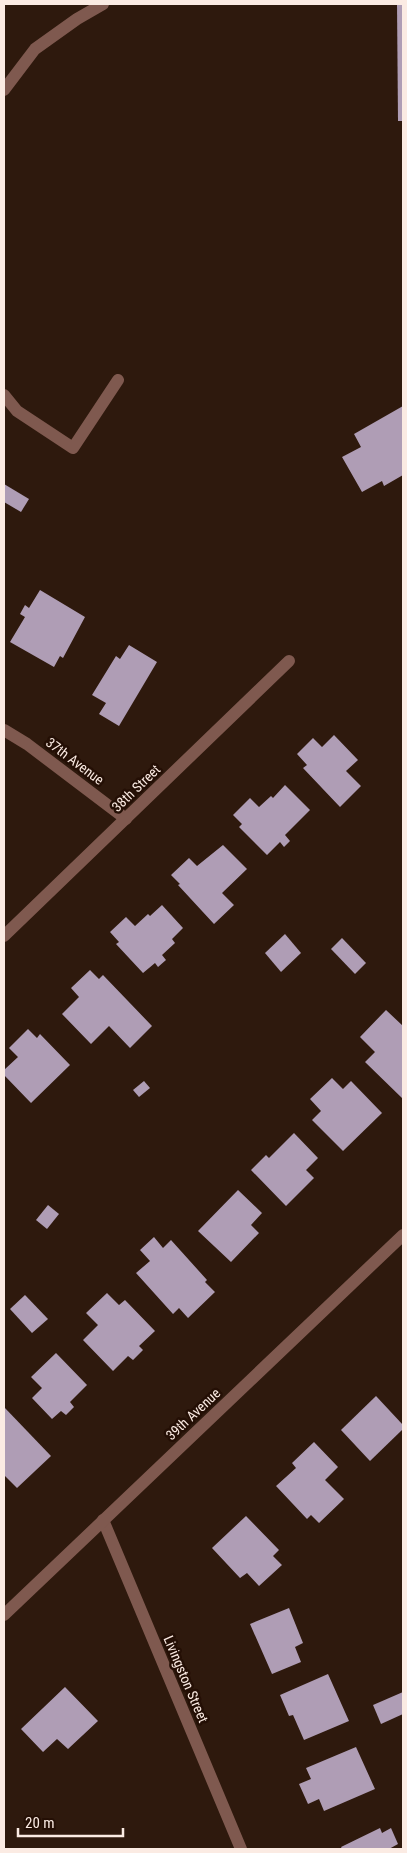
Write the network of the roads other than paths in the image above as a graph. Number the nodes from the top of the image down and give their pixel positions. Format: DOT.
graph roads {
  1 [pos="103,4"];
  2 [pos="4,90"];
  3 [pos="118,380"];
  4 [pos="4,395"];
  5 [pos="289,661"];
  6 [pos="4,730"];
  7 [pos="126,819"];
  8 [pos="4,936"];
  9 [pos="403,1235"];
  10 [pos="103,1520"];
  11 [pos="4,1615"];
  12 [pos="241,1849"];
  1 -- 2 [label="street"];
  3 -- 4 [label="street"];
  5 -- 7 [label="street, 38th Street"];
  6 -- 7 [label="street, 37th Avenue"];
  7 -- 8 [label="street, 38th Street"];
  9 -- 10 [label="street, 39th Avenue"];
  10 -- 11 [label="street, 39th Avenue"];
  10 -- 12 [label="street, Livingston Street"];
}
